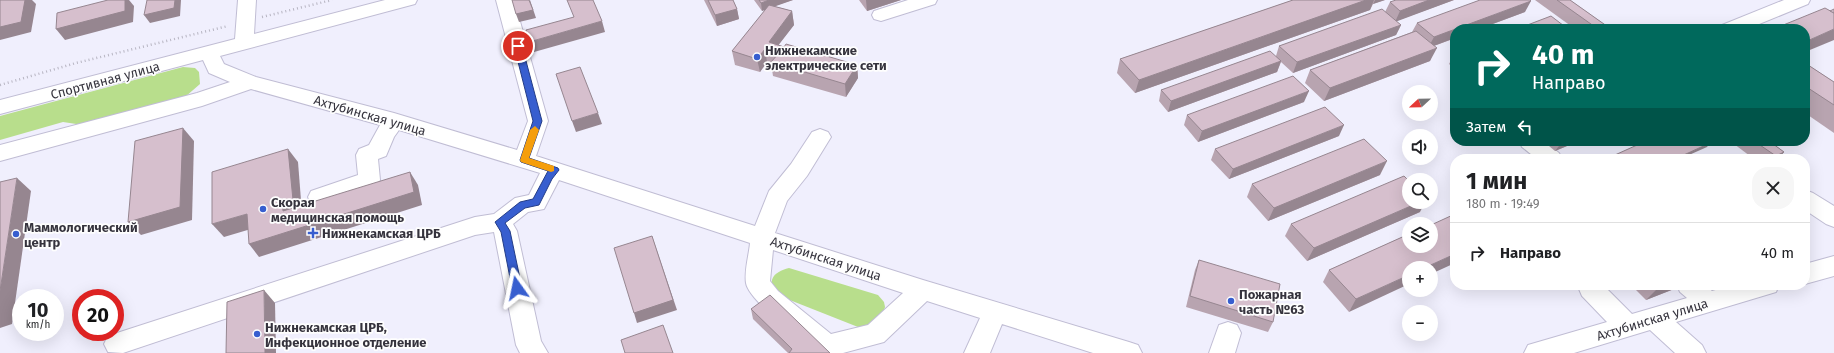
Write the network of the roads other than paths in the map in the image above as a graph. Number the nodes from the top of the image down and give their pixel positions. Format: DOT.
graph roads {
  1 [pos="247,0"];
  2 [pos="408,0"];
  3 [pos="506,0"];
  4 [pos="928,0"];
  5 [pos="1801,0"];
  6 [pos="880,15"];
  7 [pos="1741,24"];
  8 [pos="244,43"];
  9 [pos="213,60"];
  10 [pos="250,82"];
  11 [pos="0,107"];
  12 [pos="394,121"];
  13 [pos="820,137"];
  14 [pos="1536,146"];
  15 [pos="0,154"];
  16 [pos="1545,154"];
  17 [pos="524,160"];
  18 [pos="555,170"];
  19 [pos="319,197"];
  20 [pos="1810,202"];
  21 [pos="1834,218"];
  22 [pos="500,222"];
  23 [pos="762,237"];
  24 [pos="1834,266"];
  25 [pos="1810,273"];
  26 [pos="923,290"];
  27 [pos="1592,290"];
  28 [pos="1694,290"];
  29 [pos="1749,290"];
  30 [pos="1707,302"];
  31 [pos="994,311"];
  32 [pos="1654,318"];
  33 [pos="1627,326"];
  34 [pos="117,344"];
  35 [pos="1548,352"];
  36 [pos="535,353"];
  37 [pos="977,353"];
  38 [pos="1129,353"];
  39 [pos="1693,353"];
  1 -- 8 [label="street"];
  2 -- 8 [label="street"];
  3 -- 17 [label="street"];
  4 -- 6 [label="street"];
  5 -- 7 [label="street"];
  8 -- 9 [label="street"];
  9 -- 10 [label="street, Ахтубинская улица"];
  9 -- 11 [label="street, Спортивная улица"];
  10 -- 12 [label="street, Ахтубинская улица"];
  10 -- 15 [label="street"];
  12 -- 17 [label="street, Ахтубинская улица"];
  12 -- 19 [label="street"];
  13 -- 23 [label="street"];
  14 -- 16 [label="street"];
  17 -- 18 [label="street, Ахтубинская улица"];
  18 -- 22 [label="street"];
  18 -- 23 [label="street, Ахтубинская улица"];
  20 -- 21 [label="street"];
  22 -- 34 [label="street"];
  22 -- 36 [label="street"];
  23 -- 26 [label="street, Ахтубинская улица"];
  23 -- 26 [label="street"];
  24 -- 25 [label="street"];
  26 -- 31 [label="street, Ахтубинская улица"];
  27 -- 33 [label="street"];
  28 -- 30 [label="street"];
  29 -- 30 [label="street, Ахтубинская улица"];
  30 -- 32 [label="street, Ахтубинская улица"];
  31 -- 37 [label="street"];
  31 -- 38 [label="street, Ахтубинская улица"];
  32 -- 33 [label="street, Ахтубинская улица"];
  32 -- 39 [label="street"];
  33 -- 35 [label="street, Ахтубинская улица"];
}
